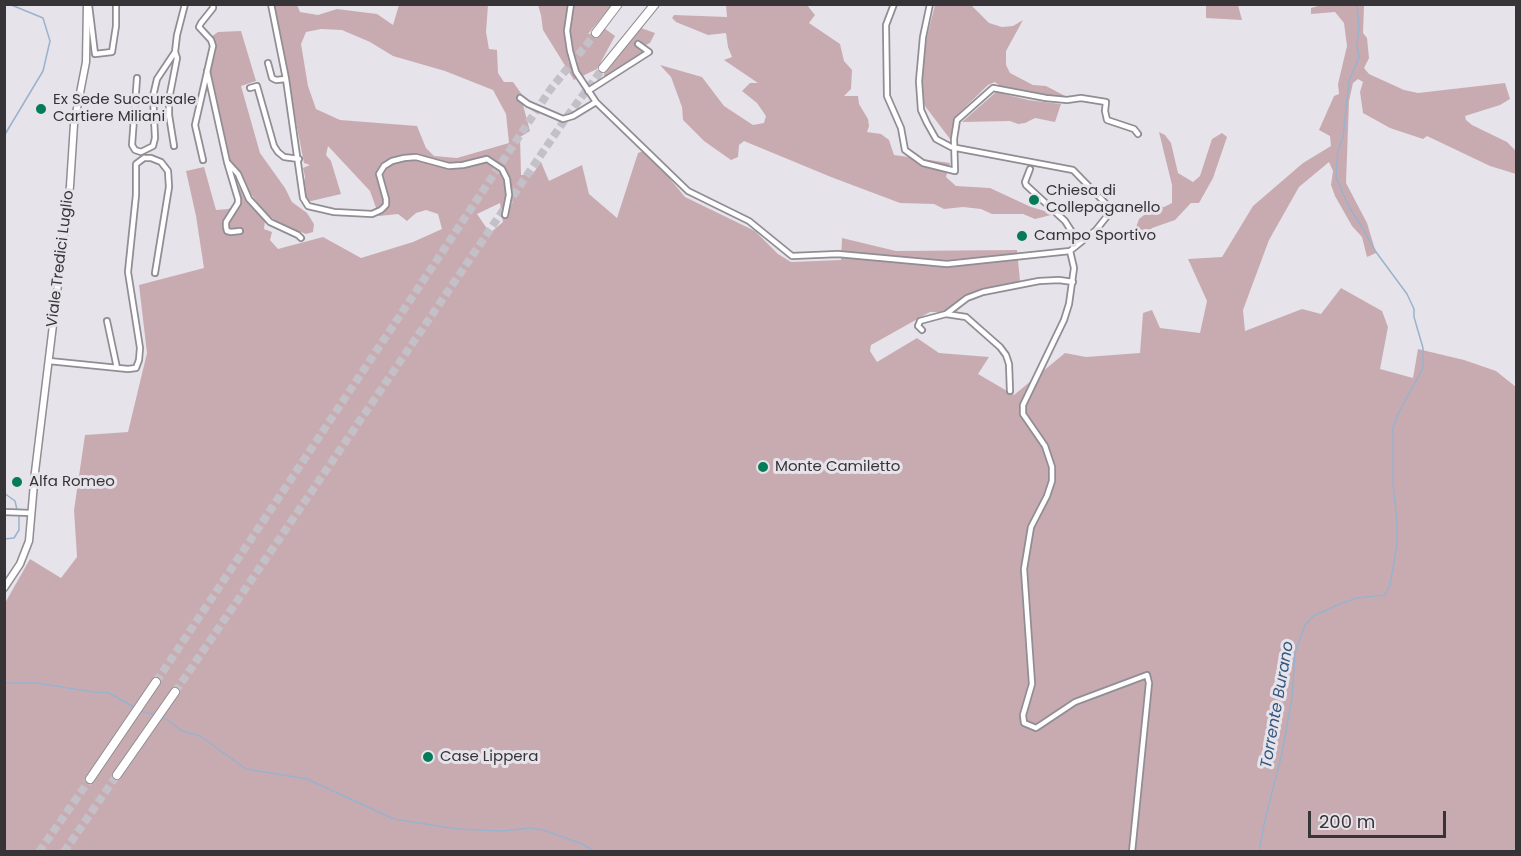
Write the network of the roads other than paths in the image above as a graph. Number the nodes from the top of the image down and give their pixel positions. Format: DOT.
graph roads {
  1 [pos="94,4"];
  2 [pos="116,4"];
  3 [pos="185,4"];
  4 [pos="213,4"];
  5 [pos="271,4"];
  6 [pos="571,4"];
  7 [pos="618,4"];
  8 [pos="655,4"];
  9 [pos="894,4"];
  10 [pos="930,4"];
  11 [pos="88,5"];
  12 [pos="596,33"];
  13 [pos="638,44"];
  14 [pos="174,52"];
  15 [pos="268,63"];
  16 [pos="603,68"];
  17 [pos="207,70"];
  18 [pos="137,78"];
  19 [pos="286,79"];
  20 [pos="250,88"];
  21 [pos="588,91"];
  22 [pos="520,98"];
  23 [pos="596,102"];
  24 [pos="1138,134"];
  25 [pos="174,146"];
  26 [pos="954,148"];
  27 [pos="142,155"];
  28 [pos="298,159"];
  29 [pos="203,160"];
  30 [pos="227,162"];
  31 [pos="1030,169"];
  32 [pos="505,215"];
  33 [pos="240,231"];
  34 [pos="301,238"];
  35 [pos="1079,243"];
  36 [pos="1070,251"];
  37 [pos="155,273"];
  38 [pos="1073,282"];
  39 [pos="946,314"];
  40 [pos="107,321"];
  41 [pos="922,330"];
  42 [pos="49,361"];
  43 [pos="117,368"];
  44 [pos="1010,391"];
  45 [pos="4,512"];
  46 [pos="31,513"];
  47 [pos="4,588"];
  48 [pos="153,685"];
  49 [pos="172,695"];
  50 [pos="117,775"];
  51 [pos="90,779"];
  52 [pos="1132,852"];
  1 -- 11 [label="street"];
  2 -- 11 [label="street"];
  3 -- 14 [label="street"];
  4 -- 17 [label="street"];
  5 -- 19 [label="street"];
  6 -- 21 [label="street"];
  7 -- 12 [label="highway"];
  8 -- 16 [label="highway"];
  9 -- 26 [label="street"];
  10 -- 26 [label="street"];
  11 -- 42 [label="main road, Viale Tredici Luglio"];
  13 -- 21 [label="street"];
  14 -- 25 [label="street"];
  14 -- 27 [label="street"];
  15 -- 19 [label="street"];
  17 -- 29 [label="street"];
  17 -- 30 [label="street"];
  18 -- 27 [label="street"];
  19 -- 28 [label="street"];
  20 -- 28 [label="street"];
  21 -- 23 [label="street"];
  22 -- 23 [label="street"];
  23 -- 36 [label="street"];
  24 -- 26 [label="street"];
  26 -- 35 [label="street"];
  27 -- 37 [label="street"];
  27 -- 43 [label="street"];
  28 -- 32 [label="street"];
  30 -- 33 [label="street"];
  30 -- 34 [label="street"];
  31 -- 35 [label="street"];
  35 -- 36 [label="street"];
  36 -- 38 [label="street"];
  38 -- 39 [label="street"];
  38 -- 52 [label="street"];
  39 -- 41 [label="street"];
  39 -- 44 [label="street"];
  40 -- 43 [label="street"];
  42 -- 43 [label="street"];
  42 -- 46 [label="main road, Viale Tredici Luglio"];
  45 -- 46 [label="street"];
  46 -- 47 [label="main road, Viale Tredici Luglio"];
  48 -- 51 [label="highway"];
  49 -- 50 [label="highway"];
}
